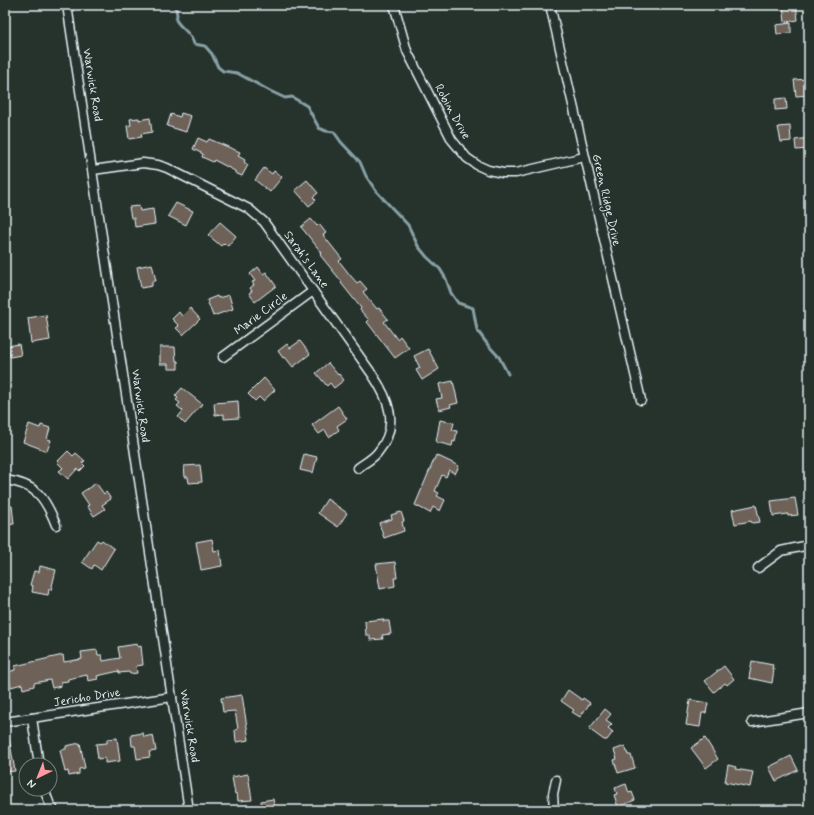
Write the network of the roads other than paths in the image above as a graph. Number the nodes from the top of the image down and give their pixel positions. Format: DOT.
graph roads {
  1 [pos="67,5"];
  2 [pos="394,5"];
  3 [pos="550,5"];
  4 [pos="584,157"];
  5 [pos="93,170"];
  6 [pos="313,291"];
  7 [pos="223,357"];
  8 [pos="641,400"];
  9 [pos="358,468"];
  10 [pos="5,480"];
  11 [pos="56,524"];
  12 [pos="809,545"];
  13 [pos="758,568"];
  14 [pos="172,697"];
  15 [pos="809,713"];
  16 [pos="32,718"];
  17 [pos="5,722"];
  18 [pos="752,722"];
  19 [pos="38,757"];
  20 [pos="556,780"];
  21 [pos="48,797"];
  22 [pos="54,810"];
  23 [pos="189,810"];
  24 [pos="554,810"];
  1 -- 5 [label="street, Warwick Road"];
  2 -- 4 [label="street, Robin Drive"];
  3 -- 4 [label="street, Green Ridge Drive"];
  4 -- 8 [label="street, Green Ridge Drive"];
  5 -- 6 [label="street, Sarah's Lane"];
  5 -- 14 [label="street, Warwick Road"];
  6 -- 7 [label="street, Marie Circle"];
  6 -- 9 [label="street, Sarah's Lane"];
  10 -- 11 [label="street"];
  12 -- 13 [label="street"];
  14 -- 16 [label="street, Jericho Drive"];
  14 -- 23 [label="street, Warwick Road"];
  15 -- 18 [label="street"];
  16 -- 17 [label="street, Jericho Drive"];
  16 -- 19 [label="street"];
  20 -- 24 [label="street"];
  21 -- 22 [label="street"];
}
